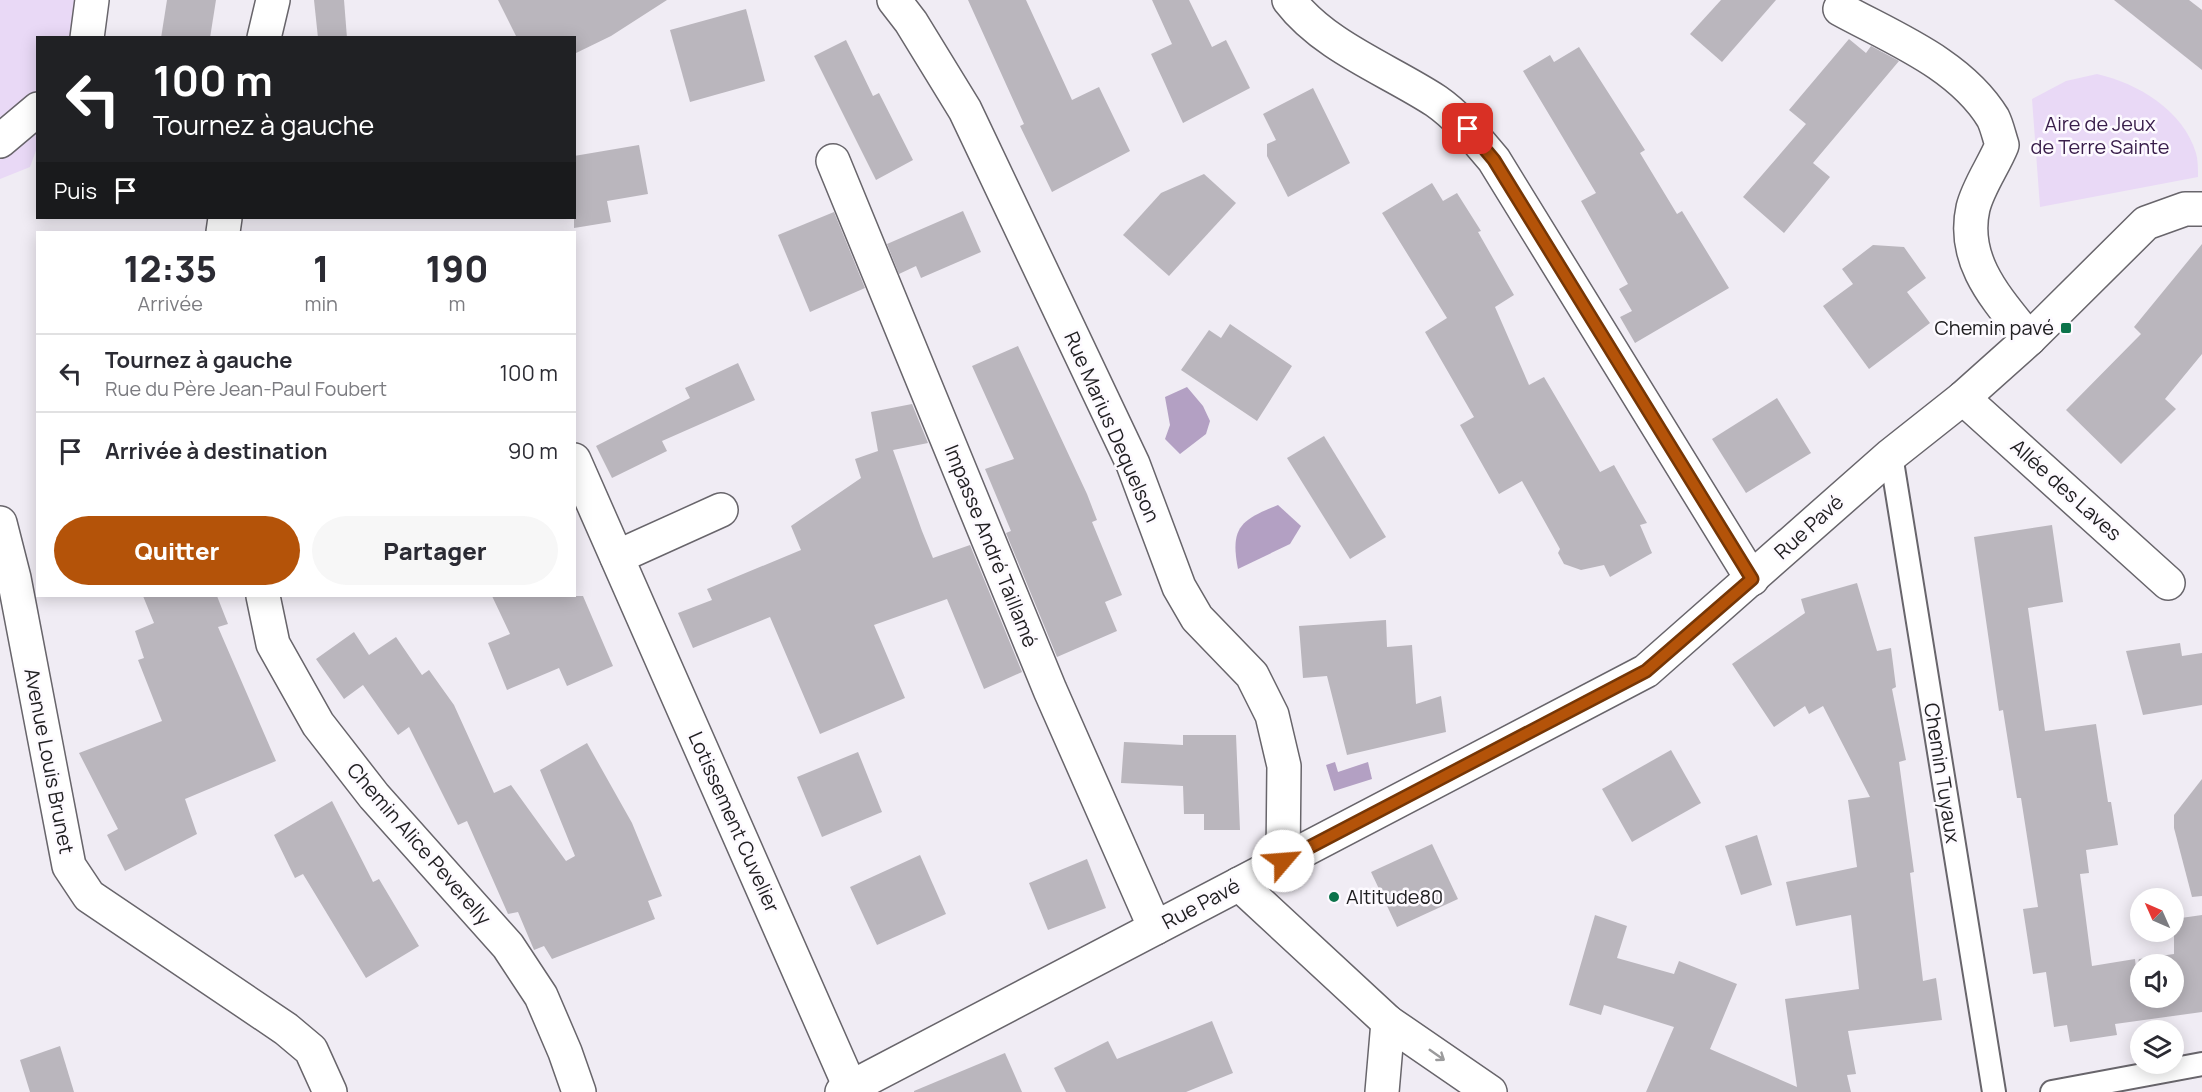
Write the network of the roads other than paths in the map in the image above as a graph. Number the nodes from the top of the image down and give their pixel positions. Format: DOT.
graph roads {
  1 [pos="92,0"];
  2 [pos="273,0"];
  3 [pos="894,0"];
  4 [pos="1289,0"];
  5 [pos="1840,9"];
  6 [pos="87,36"];
  7 [pos="264,36"];
  8 [pos="36,111"];
  9 [pos="0,141"];
  10 [pos="833,161"];
  11 [pos="2202,209"];
  12 [pos="2029,339"];
  13 [pos="1963,398"];
  14 [pos="1891,455"];
  15 [pos="576,465"];
  16 [pos="721,510"];
  17 [pos="0,523"];
  18 [pos="617,557"];
  19 [pos="1752,579"];
  20 [pos="2169,583"];
  21 [pos="263,597"];
  22 [pos="1283,861"];
  23 [pos="1239,884"];
  24 [pos="1155,928"];
  25 [pos="1389,1022"];
  26 [pos="2202,1064"];
  27 [pos="846,1090"];
  28 [pos="330,1092"];
  29 [pos="579,1092"];
  30 [pos="1382,1092"];
  31 [pos="1490,1092"];
  32 [pos="1994,1092"];
  33 [pos="2052,1092"];
  1 -- 6 [label="street"];
  2 -- 7 [label="street"];
  3 -- 22 [label="street, Rue Marius Dequelson"];
  4 -- 19 [label="street"];
  5 -- 12 [label="street"];
  8 -- 9 [label="street"];
  10 -- 24 [label="street, Impasse André Taillamé"];
  11 -- 12 [label="street, Rue Pavé"];
  12 -- 13 [label="street, Rue Pavé"];
  13 -- 14 [label="street, Rue Pavé"];
  13 -- 20 [label="street, Allée des Laves"];
  14 -- 19 [label="street, Rue Pavé"];
  14 -- 32 [label="lane, Chemin Tuyaux"];
  15 -- 18 [label="street, Lotissement Cuvelier"];
  16 -- 18 [label="street"];
  17 -- 28 [label="street, Avenue Louis Brunet"];
  18 -- 27 [label="street, Lotissement Cuvelier"];
  19 -- 22 [label="street, Rue Pavé"];
  21 -- 29 [label="street, Chemin Alice Peverelly"];
  22 -- 23 [label="street, Rue Pavé"];
  23 -- 24 [label="street, Rue Pavé"];
  23 -- 25 [label="street"];
  24 -- 27 [label="street, Rue Pavé"];
  25 -- 30 [label="street"];
  25 -- 31 [label="street, one-way"];
  26 -- 33 [label="lane"];
}
